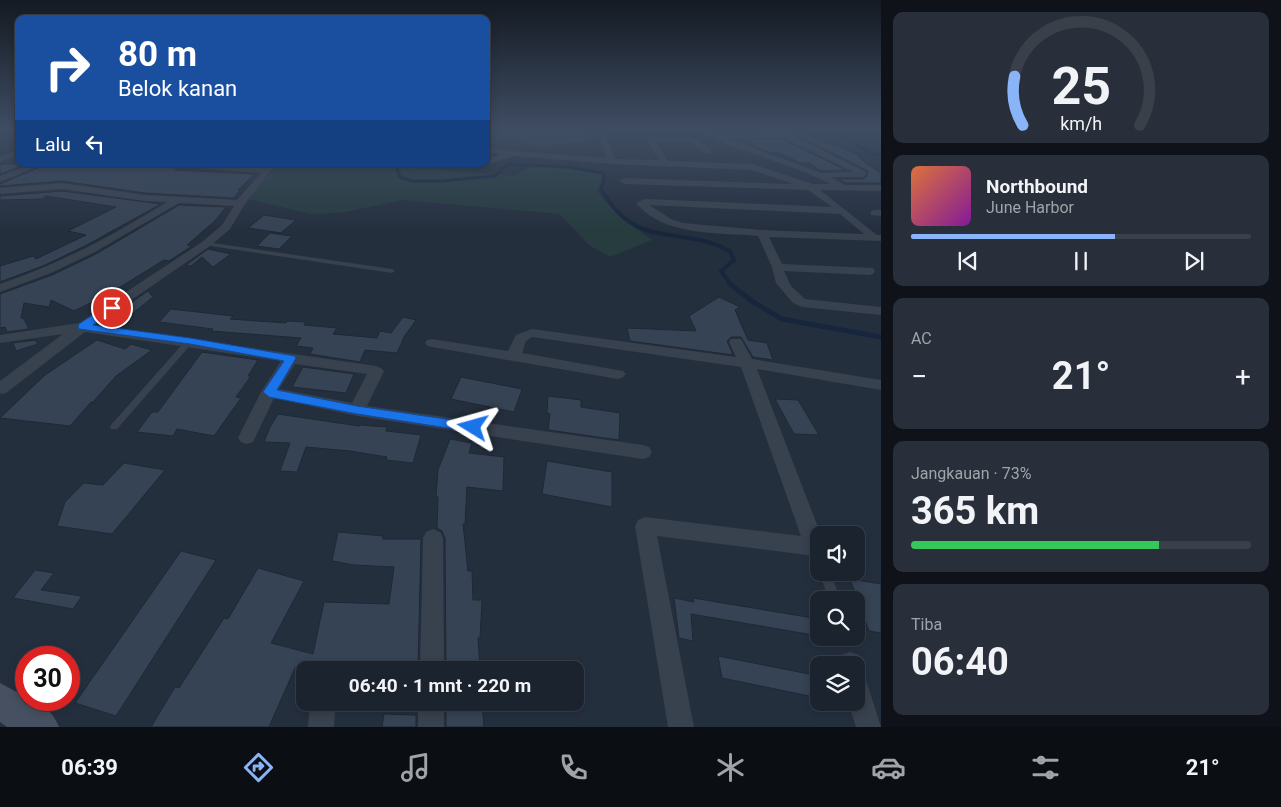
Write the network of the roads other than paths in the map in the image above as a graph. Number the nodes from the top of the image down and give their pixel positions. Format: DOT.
graph roads {
  1 [pos="665,163"];
  2 [pos="740,163"];
  3 [pos="784,163"];
  4 [pos="844,163"];
  5 [pos="716,165"];
  6 [pos="31,167"];
  7 [pos="248,167"];
  8 [pos="752,167"];
  9 [pos="270,168"];
  10 [pos="0,172"];
  11 [pos="12,173"];
  12 [pos="824,175"];
  13 [pos="0,179"];
  14 [pos="624,180"];
  15 [pos="748,186"];
  16 [pos="808,186"];
  17 [pos="843,188"];
  18 [pos="881,188"];
  19 [pos="0,192"];
  20 [pos="177,200"];
  21 [pos="240,203"];
  22 [pos="769,207"];
  23 [pos="843,211"];
  24 [pos="762,233"];
  25 [pos="879,240"];
  26 [pos="206,244"];
  27 [pos="778,267"];
  28 [pos="392,271"];
  29 [pos="869,271"];
  30 [pos="0,288"];
  31 [pos="881,311"];
  32 [pos="83,327"];
  33 [pos="0,339"];
  34 [pos="190,341"];
  35 [pos="736,342"];
  36 [pos="432,343"];
  37 [pos="514,356"];
  38 [pos="291,358"];
  39 [pos="747,364"];
  40 [pos="618,374"];
  41 [pos="881,386"];
  42 [pos="0,389"];
  43 [pos="269,392"];
  44 [pos="357,410"];
  45 [pos="114,426"];
  46 [pos="247,438"];
  47 [pos="643,452"];
  48 [pos="810,533"];
  49 [pos="433,538"];
  50 [pos="810,551"];
  51 [pos="432,661"];
  52 [pos="0,701"];
  53 [pos="322,711"];
  54 [pos="431,711"];
  55 [pos="864,711"];
  56 [pos="40,727"];
  57 [pos="321,727"];
  58 [pos="431,727"];
  59 [pos="681,727"];
  60 [pos="869,727"];
  1 -- 5 [label="street"];
  2 -- 8 [label="street"];
  3 -- 12 [label="street"];
  4 -- 12 [label="street"];
  5 -- 8 [label="street"];
  6 -- 11 [label="street"];
  7 -- 9 [label="street"];
  8 -- 16 [label="street"];
  9 -- 21 [label="street"];
  10 -- 11 [label="street"];
  11 -- 13 [label="street"];
  12 -- 17 [label="street"];
  14 -- 15 [label="street"];
  15 -- 16 [label="street"];
  15 -- 22 [label="street"];
  16 -- 17 [label="street"];
  16 -- 23 [label="street"];
  17 -- 18 [label="street"];
  19 -- 20 [label="street"];
  20 -- 21 [label="street"];
  20 -- 30 [label="street"];
  21 -- 26 [label="street"];
  22 -- 23 [label="street"];
  22 -- 24 [label="street"];
  23 -- 25 [label="street"];
  24 -- 25 [label="street"];
  24 -- 27 [label="street"];
  26 -- 28 [label="lane"];
  26 -- 32 [label="street"];
  27 -- 29 [label="street"];
  27 -- 31 [label="street"];
  32 -- 33 [label="street"];
  32 -- 34 [label="street"];
  32 -- 42 [label="street"];
  34 -- 38 [label="street"];
  34 -- 45 [label="lane"];
  35 -- 39 [label="street"];
  36 -- 37 [label="street"];
  37 -- 39 [label="street"];
  37 -- 40 [label="street"];
  38 -- 43 [label="street"];
  38 -- 44 [label="street"];
  39 -- 41 [label="street"];
  39 -- 48 [label="street"];
  43 -- 44 [label="street"];
  43 -- 46 [label="street"];
  44 -- 47 [label="street"];
  49 -- 51 [label="street"];
  50 -- 59 [label="street"];
  52 -- 56 [label="main road"];
  53 -- 57 [label="street"];
  54 -- 58 [label="street"];
  55 -- 60 [label="street"];
}
